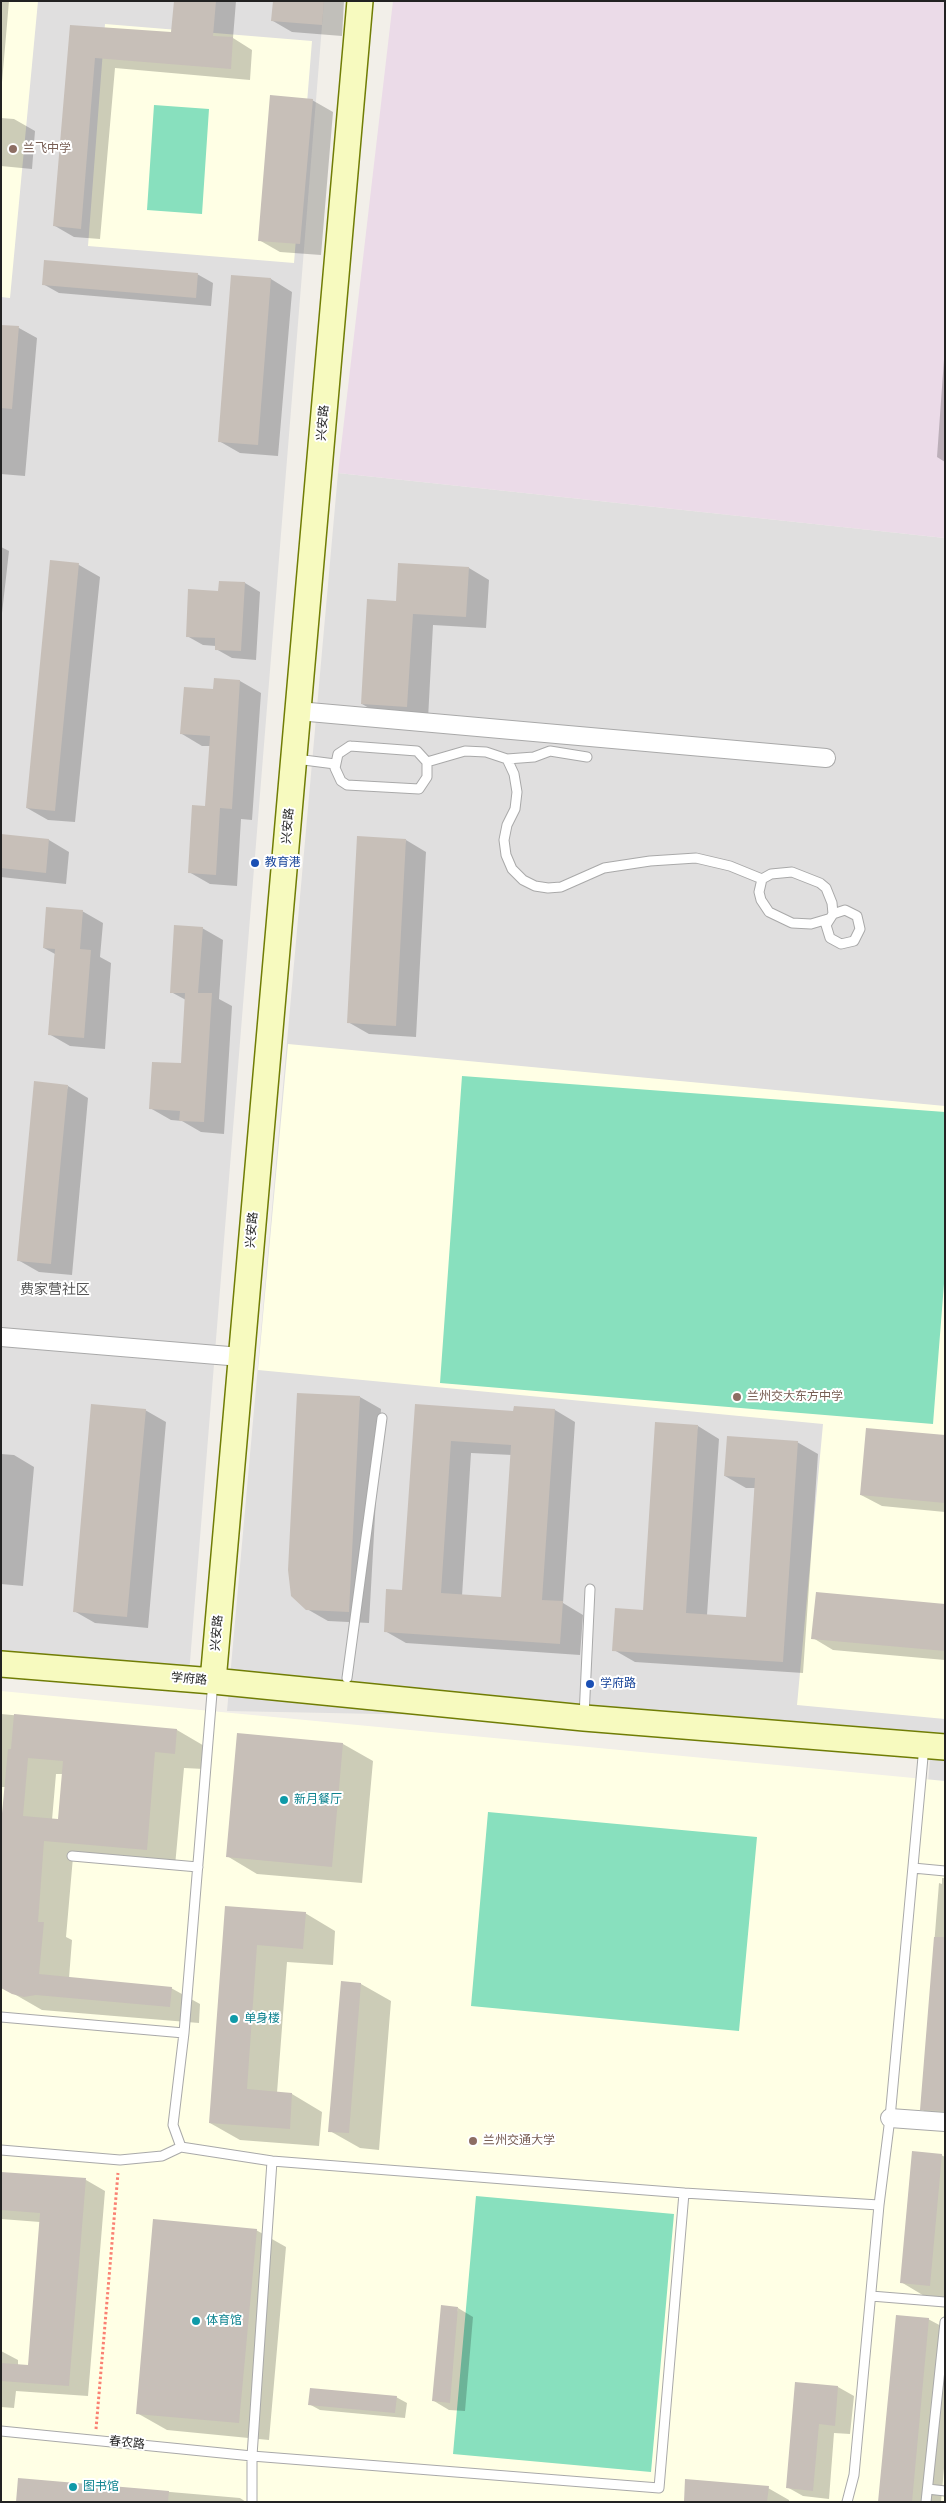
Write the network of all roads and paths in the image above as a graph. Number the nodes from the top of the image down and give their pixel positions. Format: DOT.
graph roads {
  1 [pos="360,1"];
  2 [pos="298,711"];
  3 [pos="587,757"];
  4 [pos="507,758"];
  5 [pos="826,758"];
  6 [pos="294,759"];
  7 [pos="427,762"];
  8 [pos="335,764"];
  9 [pos="762,879"];
  10 [pos="1,1337"];
  11 [pos="241,1357"];
  12 [pos="382,1418"];
  13 [pos="590,1589"];
  14 [pos="1,1648"];
  15 [pos="1,1664"];
  16 [pos="213,1673"];
  17 [pos="347,1678"];
  18 [pos="585,1710"];
  19 [pos="945,1731"];
  20 [pos="934,1746"];
  21 [pos="72,1856"];
  22 [pos="198,1866"];
  23 [pos="913,1868"];
  24 [pos="945,1871"];
  25 [pos="1,2017"];
  26 [pos="184,2033"];
  27 [pos="890,2118"];
  28 [pos="945,2122"];
  29 [pos="181,2147"];
  30 [pos="1,2150"];
  31 [pos="120,2160"];
  32 [pos="272,2161"];
  33 [pos="684,2193"];
  34 [pos="879,2205"];
  35 [pos="871,2296"];
  36 [pos="945,2302"];
  37 [pos="945,2322"];
  38 [pos="1,2431"];
  39 [pos="95,2440"];
  40 [pos="252,2456"];
  41 [pos="928,2489"];
  42 [pos="945,2491"];
  43 [pos="252,2502"];
  44 [pos="847,2502"];
  45 [pos="926,2502"];
  1 -- 2 [label="street, 兴安路"];
  2 -- 5 [label="street"];
  2 -- 6 [label="street, 兴安路"];
  3 -- 4 [label="lane"];
  4 -- 7 [label="lane"];
  4 -- 9 [label="lane"];
  6 -- 8 [label="lane"];
  6 -- 11 [label="street, 兴安路"];
  7 -- 8 [label="lane"];
  7 -- 8 [label="lane"];
  9 -- 9 [label="lane"];
  10 -- 11 [label="street"];
  11 -- 16 [label="street, 兴安路"];
  12 -- 17 [label="lane"];
  13 -- 18 [label="lane"];
  14 -- 16 [label="street, 学府路"];
  15 -- 16 [label="street, 学府路"];
  16 -- 17 [label="street, 学府路"];
  16 -- 18 [label="street, 学府路"];
  16 -- 22 [label="lane"];
  17 -- 18 [label="street, 学府路"];
  18 -- 19 [label="street, 学府路"];
  18 -- 20 [label="street, 学府路"];
  20 -- 23 [label="lane"];
  21 -- 22 [label="lane"];
  22 -- 26 [label="lane"];
  23 -- 24 [label="lane"];
  23 -- 27 [label="lane"];
  25 -- 26 [label="lane"];
  26 -- 29 [label="lane"];
  27 -- 28 [label="street"];
  27 -- 34 [label="lane"];
  29 -- 31 [label="lane"];
  29 -- 32 [label="lane"];
  30 -- 31 [label="lane"];
  31 -- 39 [label="path"];
  32 -- 33 [label="lane"];
  32 -- 40 [label="lane"];
  33 -- 34 [label="lane"];
  33 -- 40 [label="lane, 春农路"];
  34 -- 35 [label="lane"];
  35 -- 36 [label="lane"];
  35 -- 44 [label="lane"];
  37 -- 41 [label="lane"];
  38 -- 39 [label="lane, 春农路"];
  39 -- 40 [label="lane, 春农路"];
  40 -- 43 [label="lane"];
  41 -- 42 [label="lane"];
  41 -- 45 [label="lane"];
}
